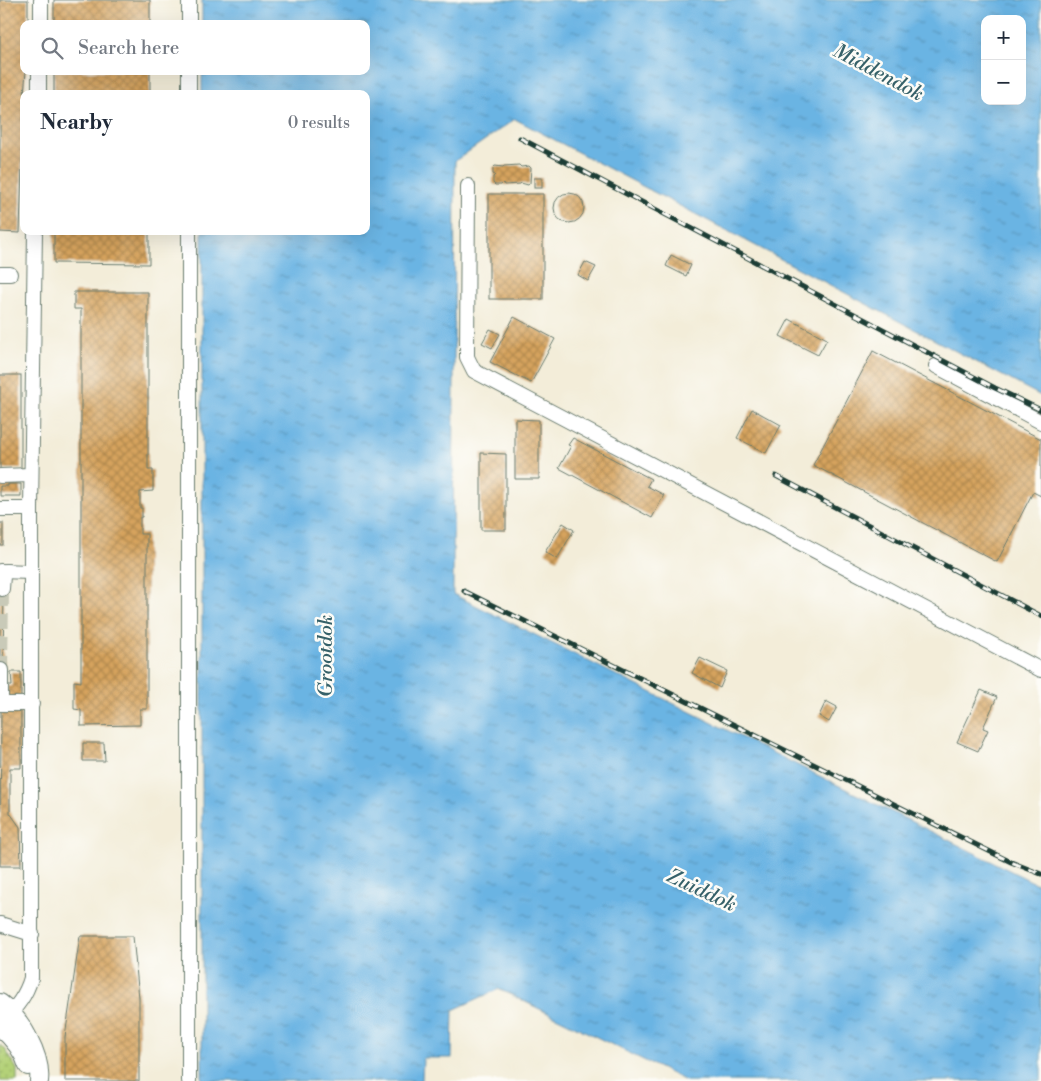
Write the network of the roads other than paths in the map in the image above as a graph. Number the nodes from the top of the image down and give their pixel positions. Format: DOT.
graph roads {
  1 [pos="42,0"];
  2 [pos="189,0"];
  3 [pos="40,20"];
  4 [pos="189,20"];
  5 [pos="39,75"];
  6 [pos="189,75"];
  7 [pos="39,90"];
  8 [pos="189,90"];
  9 [pos="468,186"];
  10 [pos="36,235"];
  11 [pos="189,235"];
  12 [pos="936,366"];
  13 [pos="1041,422"];
  14 [pos="31,475"];
  15 [pos="0,476"];
  16 [pos="0,509"];
  17 [pos="31,509"];
  18 [pos="4,571"];
  19 [pos="31,572"];
  20 [pos="2,589"];
  21 [pos="1,670"];
  22 [pos="1041,670"];
  23 [pos="0,704"];
  24 [pos="32,704"];
  25 [pos="0,924"];
  26 [pos="32,934"];
  27 [pos="4,1012"];
  28 [pos="0,1027"];
  29 [pos="33,1081"];
  30 [pos="39,1081"];
  31 [pos="189,1081"];
  1 -- 3 [label="street"];
  2 -- 4 [label="street"];
  5 -- 7 [label="street"];
  6 -- 8 [label="street"];
  9 -- 22 [label="street"];
  10 -- 14 [label="street"];
  11 -- 31 [label="street"];
  12 -- 13 [label="street"];
  14 -- 15 [label="street"];
  14 -- 17 [label="street"];
  16 -- 17 [label="street"];
  17 -- 19 [label="street"];
  18 -- 19 [label="street"];
  18 -- 20 [label="street"];
  19 -- 24 [label="street"];
  21 -- 23 [label="street"];
  23 -- 24 [label="street"];
  24 -- 26 [label="street"];
  25 -- 26 [label="street"];
  26 -- 27 [label="street"];
  27 -- 30 [label="main road"];
  28 -- 29 [label="main road"];
}
